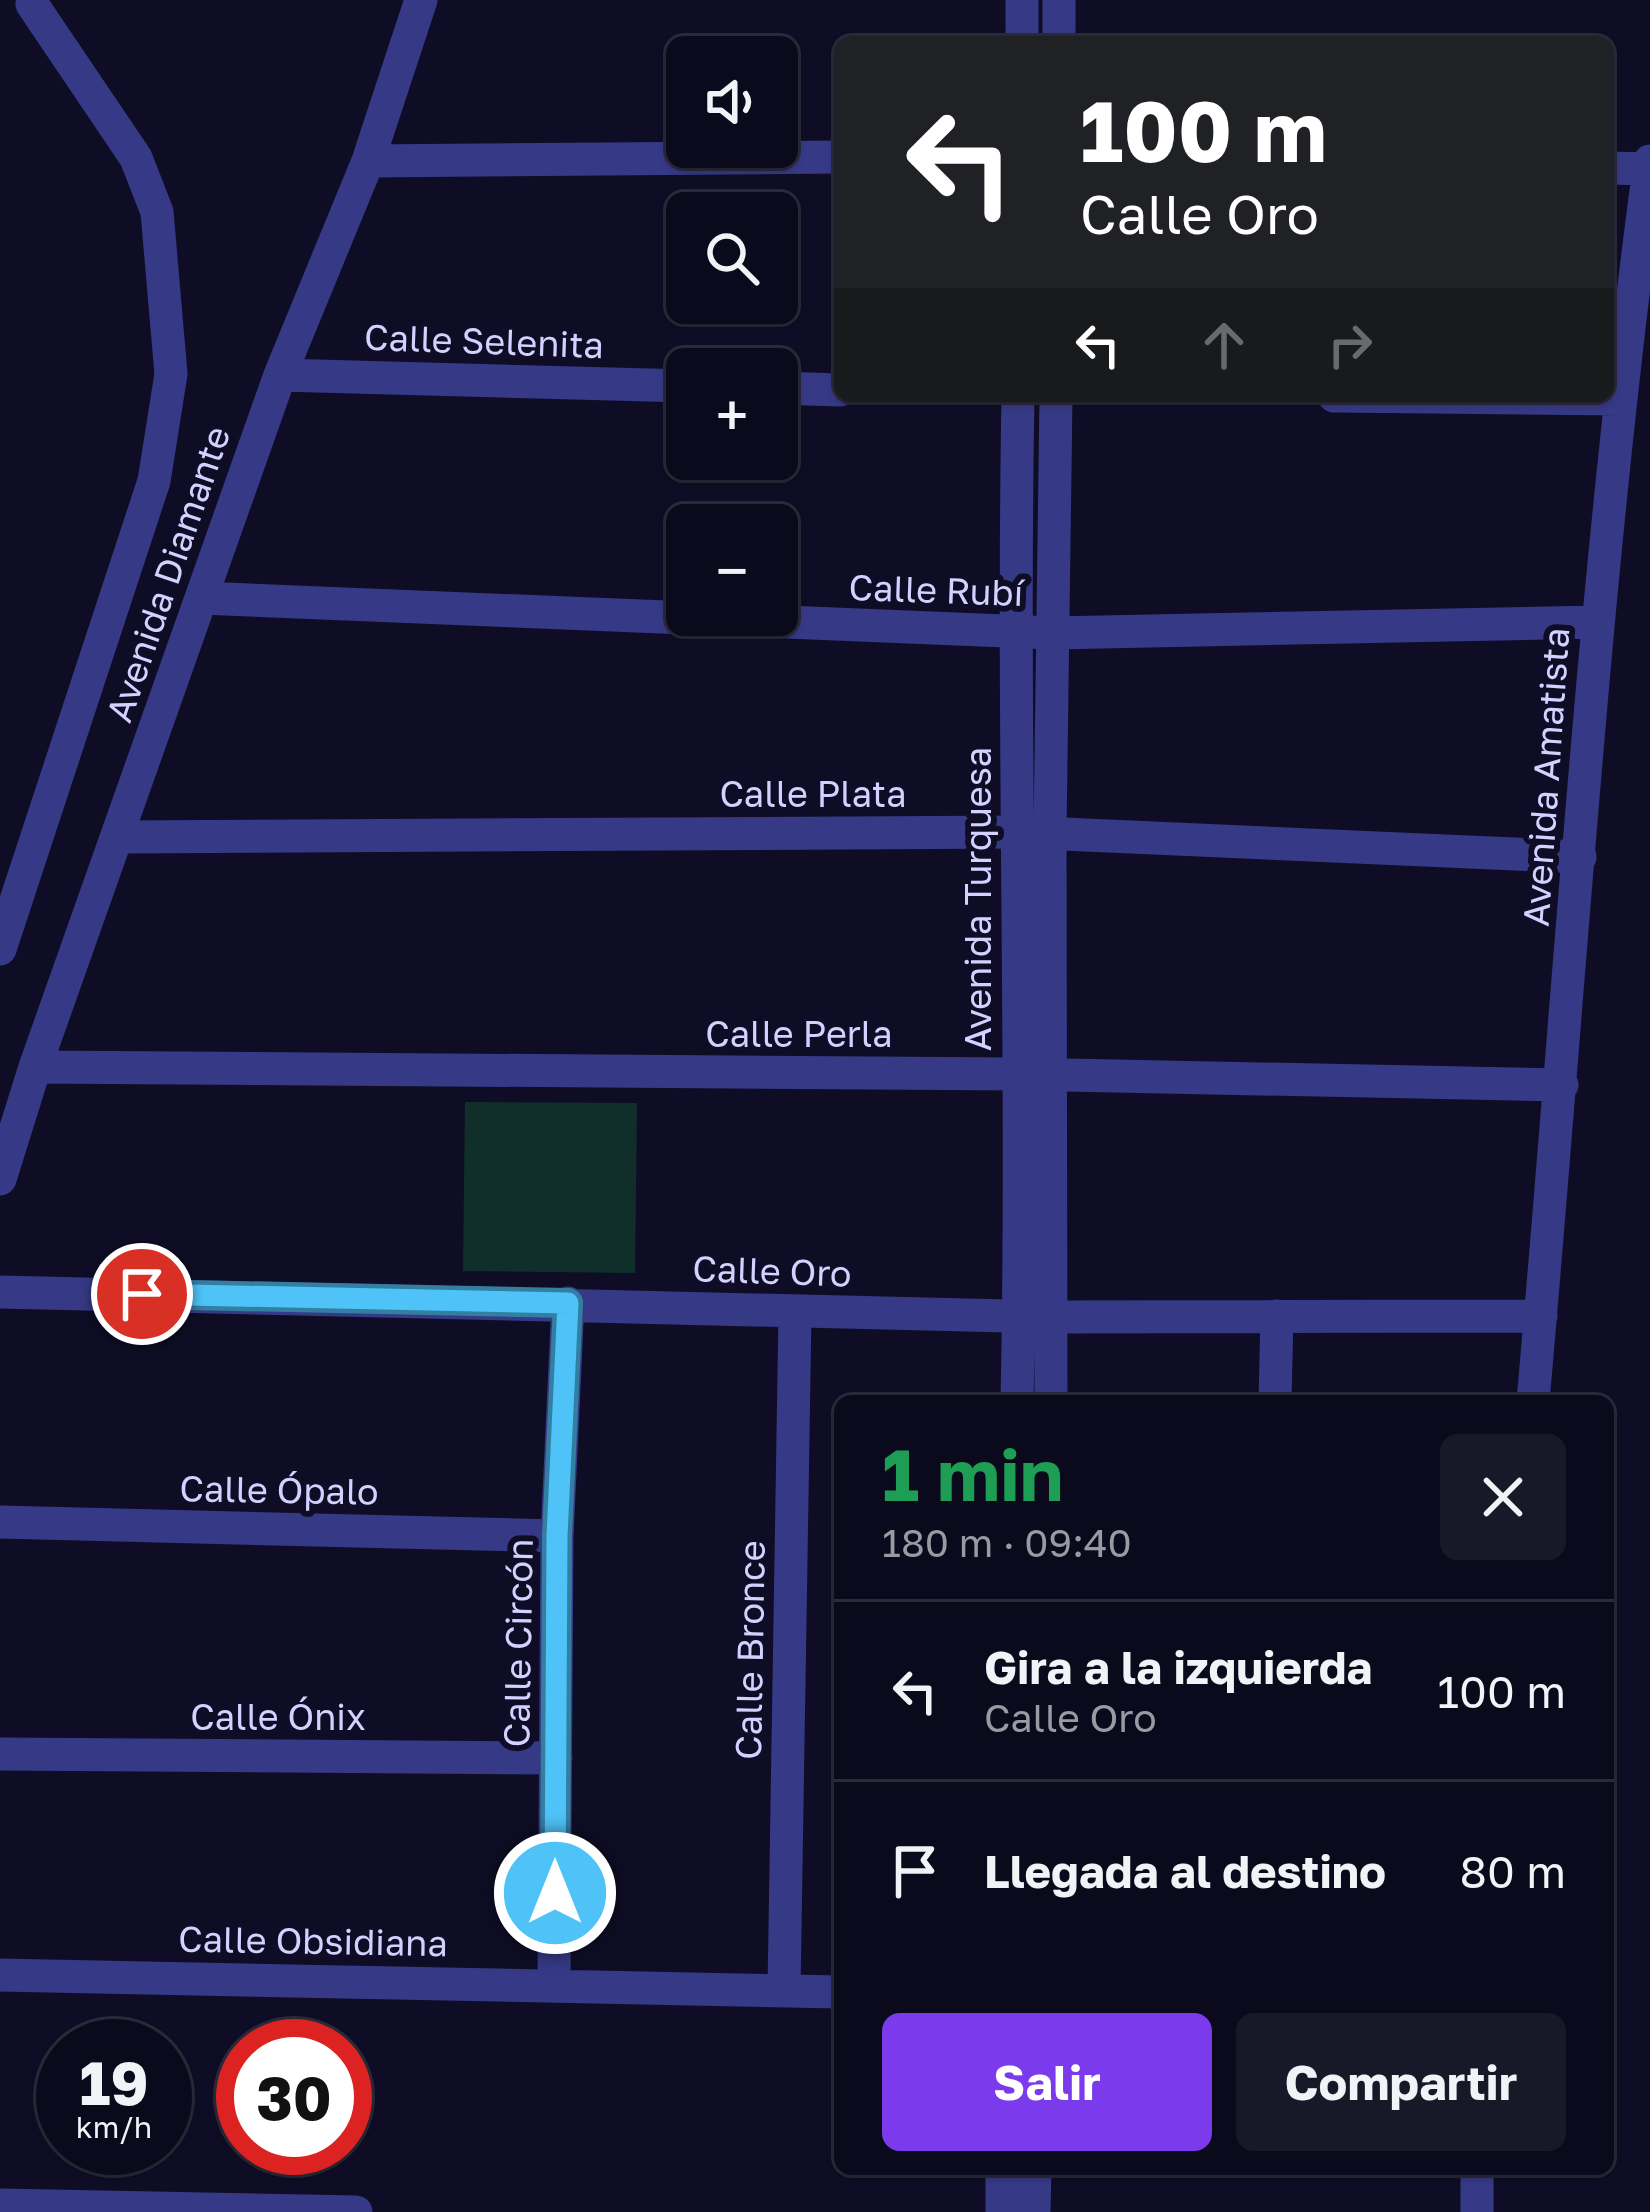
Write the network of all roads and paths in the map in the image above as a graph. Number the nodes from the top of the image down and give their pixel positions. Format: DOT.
graph roads {
  1 [pos="421,0"];
  2 [pos="1022,0"];
  3 [pos="1059,0"];
  4 [pos="32,4"];
  5 [pos="1022,36"];
  6 [pos="1059,36"];
  7 [pos="834,157"];
  8 [pos="368,161"];
  9 [pos="1649,165"];
  10 [pos="1614,168"];
  11 [pos="280,374"];
  12 [pos="666,385"];
  13 [pos="798,389"];
  14 [pos="834,390"];
  15 [pos="1614,398"];
  16 [pos="1621,398"];
  17 [pos="1018,402"];
  18 [pos="1056,402"];
  19 [pos="201,598"];
  20 [pos="1597,622"];
  21 [pos="1014,632"];
  22 [pos="1053,634"];
  23 [pos="1034,833"];
  24 [pos="119,837"];
  25 [pos="1580,857"];
  26 [pos="0,949"];
  27 [pos="35,1067"];
  28 [pos="1034,1075"];
  29 [pos="1562,1085"];
  30 [pos="0,1178"];
  31 [pos="0,1292"];
  32 [pos="568,1303"];
  33 [pos="795,1312"];
  34 [pos="1036,1316"];
  35 [pos="1276,1316"];
  36 [pos="1541,1316"];
  37 [pos="1018,1395"];
  38 [pos="1051,1395"];
  39 [pos="1275,1395"];
  40 [pos="1534,1395"];
  41 [pos="0,1522"];
  42 [pos="557,1536"];
  43 [pos="0,1754"];
  44 [pos="556,1758"];
  45 [pos="0,1975"];
  46 [pos="554,1984"];
  47 [pos="784,1990"];
  48 [pos="834,1992"];
  49 [pos="1002,2175"];
  50 [pos="1035,2175"];
  51 [pos="1477,2175"];
  52 [pos="0,2205"];
  53 [pos="356,2212"];
  54 [pos="1002,2212"];
  55 [pos="1034,2212"];
  56 [pos="1477,2212"];
  1 -- 8 [label="street, Avenida Diamante"];
  2 -- 5 [label="street"];
  3 -- 6 [label="street"];
  4 -- 26 [label="street"];
  7 -- 8 [label="street"];
  8 -- 11 [label="street, Avenida Diamante"];
  9 -- 10 [label="street"];
  9 -- 16 [label="street, Avenida Amatista"];
  11 -- 12 [label="street, Calle Selenita"];
  11 -- 19 [label="street, Avenida Diamante"];
  13 -- 14 [label="street"];
  15 -- 16 [label="street"];
  16 -- 20 [label="street, Avenida Amatista"];
  17 -- 21 [label="street, Avenida Turquesa"];
  18 -- 22 [label="street, Avenida Turquesa"];
  19 -- 21 [label="street, Calle Rubí"];
  19 -- 24 [label="street, Avenida Diamante"];
  20 -- 22 [label="street, Calle Rubí"];
  20 -- 25 [label="street, Avenida Amatista"];
  21 -- 22 [label="street, Calle Rubí"];
  21 -- 23 [label="street, Avenida Turquesa"];
  22 -- 23 [label="street, Avenida Turquesa"];
  23 -- 24 [label="street, Calle Plata"];
  23 -- 25 [label="street, Calle Plata"];
  23 -- 28 [label="street, Avenida Turquesa"];
  24 -- 27 [label="street, Avenida Diamante"];
  25 -- 29 [label="street, Avenida Amatista"];
  27 -- 28 [label="street, Calle Perla"];
  27 -- 30 [label="street, Avenida Diamante"];
  28 -- 29 [label="street, Calle Perla"];
  28 -- 34 [label="street, Avenida Turquesa"];
  29 -- 36 [label="street, Avenida Amatista"];
  31 -- 32 [label="street, Calle Oro"];
  32 -- 33 [label="street, Calle Oro"];
  32 -- 42 [label="street, Calle Circón"];
  33 -- 34 [label="street, Calle Oro"];
  33 -- 47 [label="street, Calle Bronce"];
  34 -- 35 [label="street, Calle Oro"];
  34 -- 37 [label="street, Avenida Turquesa"];
  34 -- 38 [label="street, Avenida Turquesa"];
  35 -- 36 [label="street, Calle Oro"];
  35 -- 39 [label="street"];
  36 -- 40 [label="street, Avenida Amatista"];
  41 -- 42 [label="street, Calle Ópalo"];
  42 -- 44 [label="street, Calle Circón"];
  43 -- 44 [label="street, Calle Ónix"];
  44 -- 46 [label="street, Calle Circón"];
  45 -- 46 [label="street, Calle Obsidiana"];
  46 -- 47 [label="street, Calle Obsidiana"];
  47 -- 48 [label="street, Calle Obsidiana"];
  49 -- 54 [label="street"];
  50 -- 55 [label="street"];
  51 -- 56 [label="street"];
  52 -- 53 [label="street"];
}
